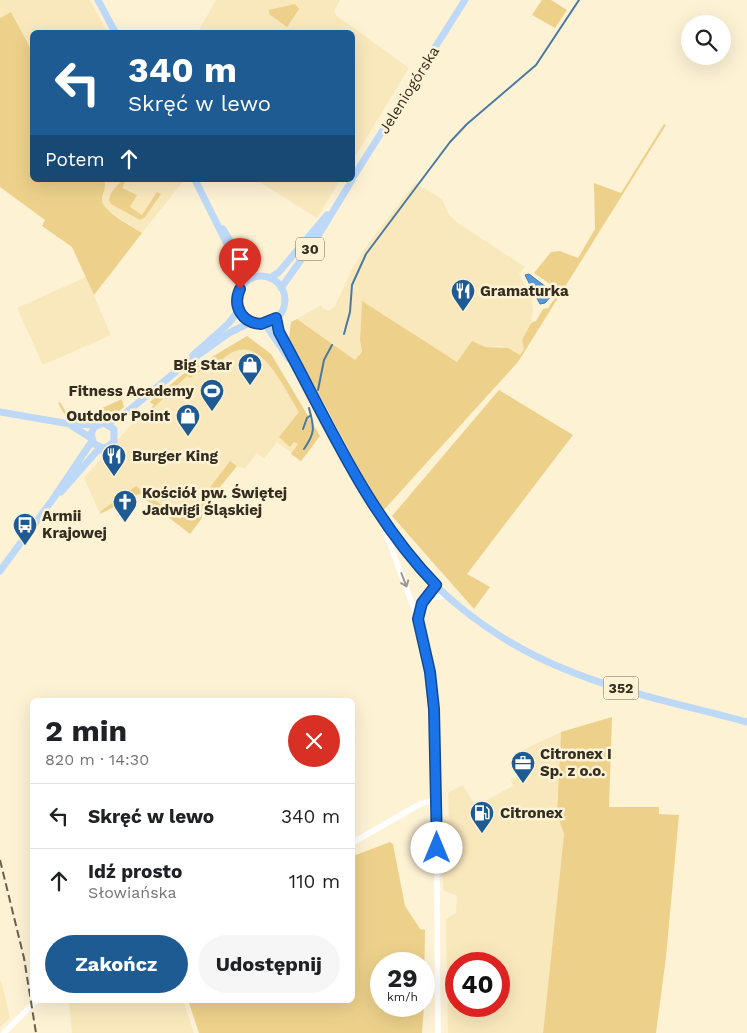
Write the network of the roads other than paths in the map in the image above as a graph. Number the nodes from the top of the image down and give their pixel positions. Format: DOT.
graph roads {
  1 [pos="98,0"];
  2 [pos="465,0"];
  3 [pos="114,30"];
  4 [pos="355,175"];
  5 [pos="195,182"];
  6 [pos="351,182"];
  7 [pos="335,207"];
  8 [pos="216,219"];
  9 [pos="253,278"];
  10 [pos="270,278"];
  11 [pos="246,282"];
  12 [pos="281,288"];
  13 [pos="239,310"];
  14 [pos="276,318"];
  15 [pos="251,322"];
  16 [pos="265,324"];
  17 [pos="178,369"];
  18 [pos="315,399"];
  19 [pos="0,412"];
  20 [pos="127,412"];
  21 [pos="70,424"];
  22 [pos="107,424"];
  23 [pos="96,425"];
  24 [pos="115,431"];
  25 [pos="91,440"];
  26 [pos="102,448"];
  27 [pos="53,499"];
  28 [pos="380,518"];
  29 [pos="0,571"];
  30 [pos="436,585"];
  31 [pos="447,596"];
  32 [pos="424,602"];
  33 [pos="418,619"];
  34 [pos="747,722"];
  35 [pos="437,799"];
  36 [pos="355,841"];
  37 [pos="34,1003"];
  38 [pos="4,1033"];
  39 [pos="438,1033"];
  1 -- 3 [label="main road"];
  2 -- 4 [label="main road, Jeleniogórska / 30"];
  5 -- 8 [label="main road"];
  6 -- 7 [label="main road, Jeleniogórska / 30"];
  7 -- 10 [label="main road, Jeleniogórska / 30"];
  7 -- 12 [label="main road, Jeleniogórska / 30"];
  8 -- 9 [label="main road"];
  8 -- 11 [label="main road"];
  9 -- 10 [label="main road"];
  9 -- 11 [label="main road"];
  10 -- 12 [label="main road"];
  11 -- 13 [label="main road"];
  12 -- 14 [label="main road"];
  13 -- 15 [label="main road"];
  13 -- 17 [label="main road"];
  14 -- 16 [label="main road"];
  14 -- 18 [label="main road, 352"];
  15 -- 16 [label="main road"];
  15 -- 17 [label="main road"];
  16 -- 18 [label="main road, 352"];
  17 -- 20 [label="main road"];
  18 -- 28 [label="main road, 352"];
  19 -- 21 [label="main road"];
  20 -- 22 [label="main road"];
  20 -- 24 [label="main road"];
  21 -- 23 [label="main road"];
  21 -- 25 [label="main road"];
  22 -- 23 [label="main road"];
  22 -- 24 [label="main road"];
  23 -- 25 [label="main road"];
  24 -- 26 [label="main road"];
  25 -- 26 [label="main road"];
  25 -- 27 [label="main road"];
  26 -- 27 [label="main road"];
  27 -- 29 [label="main road"];
  28 -- 30 [label="main road, 352"];
  28 -- 33 [label="street, one-way"];
  30 -- 31 [label="main road, 352"];
  30 -- 32 [label="street"];
  31 -- 32 [label="street"];
  31 -- 34 [label="main road, 352"];
  32 -- 33 [label="street"];
  33 -- 35 [label="street"];
  35 -- 36 [label="street"];
  35 -- 39 [label="street"];
  37 -- 38 [label="street"];
}
